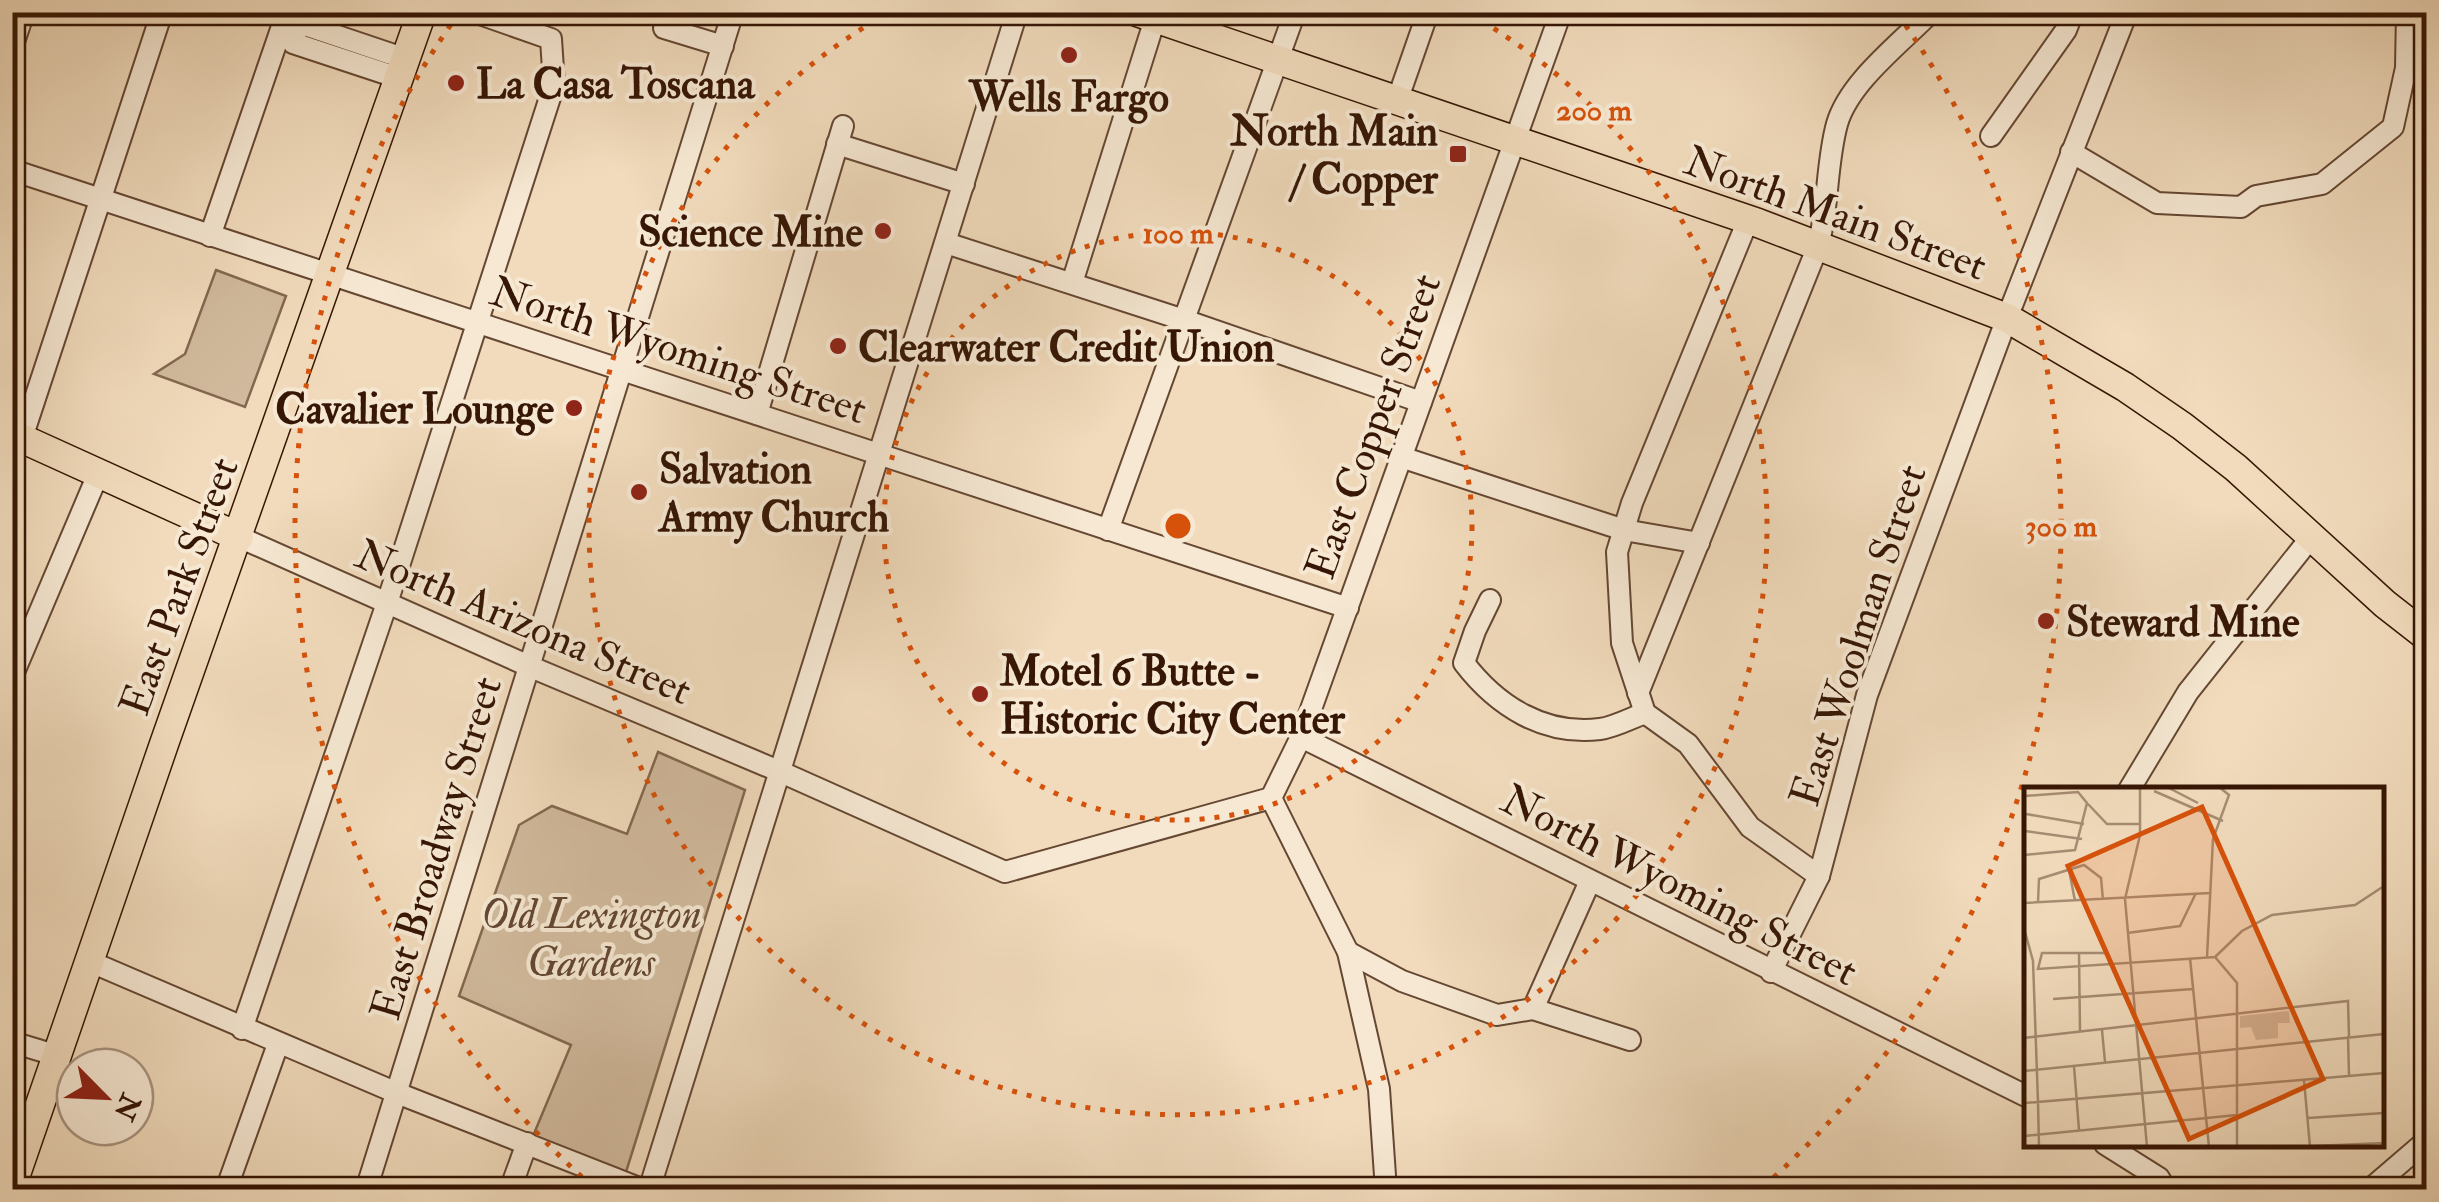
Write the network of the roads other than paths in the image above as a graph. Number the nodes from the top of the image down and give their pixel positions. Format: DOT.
graph roads {
  1 [pos="24,12"];
  2 [pos="162,12"];
  3 [pos="422,12"];
  4 [pos="474,12"];
  5 [pos="733,12"];
  6 [pos="1017,12"];
  7 [pos="1295,12"];
  8 [pos="1428,12"];
  9 [pos="1561,12"];
  10 [pos="1931,12"];
  11 [pos="2073,12"];
  12 [pos="2127,12"];
  13 [pos="2406,12"];
  14 [pos="1146,16"];
  15 [pos="297,19"];
  16 [pos="664,28"];
  17 [pos="723,46"];
  18 [pos="12,48"];
  19 [pos="1278,61"];
  20 [pos="404,64"];
  21 [pos="1397,101"];
  22 [pos="1991,136"];
  23 [pos="1514,140"];
  24 [pos="2071,152"];
  25 [pos="12,170"];
  26 [pos="964,184"];
  27 [pos="100,200"];
  28 [pos="1748,220"];
  29 [pos="210,236"];
  30 [pos="946,243"];
  31 [pos="1818,246"];
  32 [pos="330,276"];
  33 [pos="1072,283"];
  34 [pos="2007,318"];
  35 [pos="1184,320"];
  36 [pos="477,324"];
  37 [pos="624,370"];
  38 [pos="1420,402"];
  39 [pos="757,414"];
  40 [pos="17,436"];
  41 [pos="880,454"];
  42 [pos="1401,457"];
  43 [pos="100,472"];
  44 [pos="1108,530"];
  45 [pos="1624,530"];
  46 [pos="2312,536"];
  47 [pos="238,537"];
  48 [pos="1698,543"];
  49 [pos="1490,600"];
  50 [pos="387,603"];
  51 [pos="1348,608"];
  52 [pos="2426,636"];
  53 [pos="531,666"];
  54 [pos="12,677"];
  55 [pos="1641,703"];
  56 [pos="1301,737"];
  57 [pos="781,772"];
  58 [pos="2131,787"];
  59 [pos="1271,798"];
  60 [pos="1819,876"];
  61 [pos="1590,881"];
  62 [pos="1348,952"];
  63 [pos="91,962"];
  64 [pos="1771,972"];
  65 [pos="1532,1009"];
  66 [pos="242,1029"];
  67 [pos="1630,1040"];
  68 [pos="12,1042"];
  69 [pos="278,1044"];
  70 [pos="61,1047"];
  71 [pos="55,1055"];
  72 [pos="55,1064"];
  73 [pos="397,1094"];
  74 [pos="2024,1095"];
  75 [pos="2426,1141"];
  76 [pos="526,1144"];
  77 [pos="2111,1147"];
  78 [pos="12,1186"];
  79 [pos="226,1190"];
  80 [pos="366,1190"];
  81 [pos="510,1190"];
  82 [pos="647,1190"];
  83 [pos="1386,1190"];
  84 [pos="2166,1190"];
  85 [pos="2368,1190"];
  1 -- 18 [label="street"];
  2 -- 27 [label="street"];
  3 -- 20 [label="main road, East Park Street"];
  4 -- 36 [label="street"];
  5 -- 17 [label="street, East Broadway Street"];
  6 -- 26 [label="street"];
  7 -- 19 [label="street"];
  8 -- 21 [label="street"];
  9 -- 23 [label="street, East Copper Street"];
  10 -- 31 [label="street"];
  11 -- 22 [label="street"];
  12 -- 24 [label="street, East Woolman Street"];
  13 -- 24 [label="street"];
  14 -- 19 [label="main road, North Main Street"];
  14 -- 33 [label="street"];
  15 -- 20 [label="street"];
  15 -- 20 [label="street"];
  15 -- 29 [label="street"];
  16 -- 17 [label="street"];
  17 -- 37 [label="street, East Broadway Street"];
  19 -- 21 [label="main road, North Main Street"];
  19 -- 35 [label="street"];
  20 -- 32 [label="main road, East Park Street"];
  21 -- 23 [label="main road, North Main Street"];
  23 -- 28 [label="main road, North Main Street"];
  23 -- 38 [label="street, East Copper Street"];
  24 -- 34 [label="street, East Woolman Street"];
  25 -- 27 [label="street, North Wyoming Street"];
  26 -- 30 [label="street"];
  26 -- 39 [label="street"];
  27 -- 29 [label="street, North Wyoming Street"];
  27 -- 40 [label="street"];
  28 -- 31 [label="main road, North Main Street"];
  28 -- 45 [label="street"];
  29 -- 32 [label="street, North Wyoming Street"];
  30 -- 33 [label="street"];
  30 -- 41 [label="street"];
  31 -- 34 [label="main road, North Main Street"];
  31 -- 48 [label="street"];
  32 -- 36 [label="street, North Wyoming Street"];
  32 -- 47 [label="main road, East Park Street"];
  33 -- 35 [label="street"];
  34 -- 46 [label="main road, North Main Street"];
  34 -- 60 [label="street, East Woolman Street"];
  35 -- 38 [label="street"];
  35 -- 44 [label="street"];
  36 -- 37 [label="street, North Wyoming Street"];
  36 -- 50 [label="street"];
  37 -- 39 [label="street, North Wyoming Street"];
  37 -- 53 [label="street, East Broadway Street"];
  38 -- 42 [label="street, East Copper Street"];
  39 -- 41 [label="street, North Wyoming Street"];
  40 -- 43 [label="main road"];
  41 -- 44 [label="street, North Wyoming Street"];
  41 -- 57 [label="street"];
  42 -- 45 [label="street"];
  42 -- 51 [label="street, East Copper Street"];
  43 -- 47 [label="main road"];
  43 -- 54 [label="street"];
  44 -- 51 [label="street, North Wyoming Street"];
  45 -- 48 [label="street"];
  45 -- 55 [label="street"];
  46 -- 52 [label="main road, North Main Street"];
  46 -- 58 [label="street"];
  47 -- 50 [label="street, North Arizona Street"];
  47 -- 63 [label="main road, East Park Street"];
  48 -- 55 [label="street"];
  49 -- 55 [label="street"];
  50 -- 53 [label="street, North Arizona Street"];
  50 -- 66 [label="street"];
  51 -- 56 [label="street, East Copper Street"];
  53 -- 57 [label="street, North Arizona Street"];
  53 -- 73 [label="street, East Broadway Street"];
  55 -- 60 [label="street"];
  56 -- 59 [label="street, East Copper Street"];
  56 -- 61 [label="street, North Wyoming Street"];
  57 -- 59 [label="street, North Arizona Street"];
  57 -- 82 [label="street"];
  59 -- 62 [label="street"];
  60 -- 64 [label="street, East Woolman Street"];
  61 -- 64 [label="street, North Wyoming Street"];
  61 -- 65 [label="street"];
  62 -- 65 [label="street"];
  62 -- 83 [label="street"];
  63 -- 66 [label="street"];
  63 -- 70 [label="main road, East Park Street"];
  64 -- 74 [label="street, North Wyoming Street"];
  65 -- 67 [label="street"];
  66 -- 69 [label="street"];
  68 -- 71 [label="street"];
  69 -- 73 [label="street"];
  69 -- 79 [label="street"];
  72 -- 78 [label="main road, East Park Street"];
  73 -- 76 [label="street"];
  73 -- 80 [label="street, East Broadway Street"];
  75 -- 85 [label="street"];
  76 -- 81 [label="street"];
  76 -- 82 [label="street"];
  77 -- 84 [label="street"];
}
